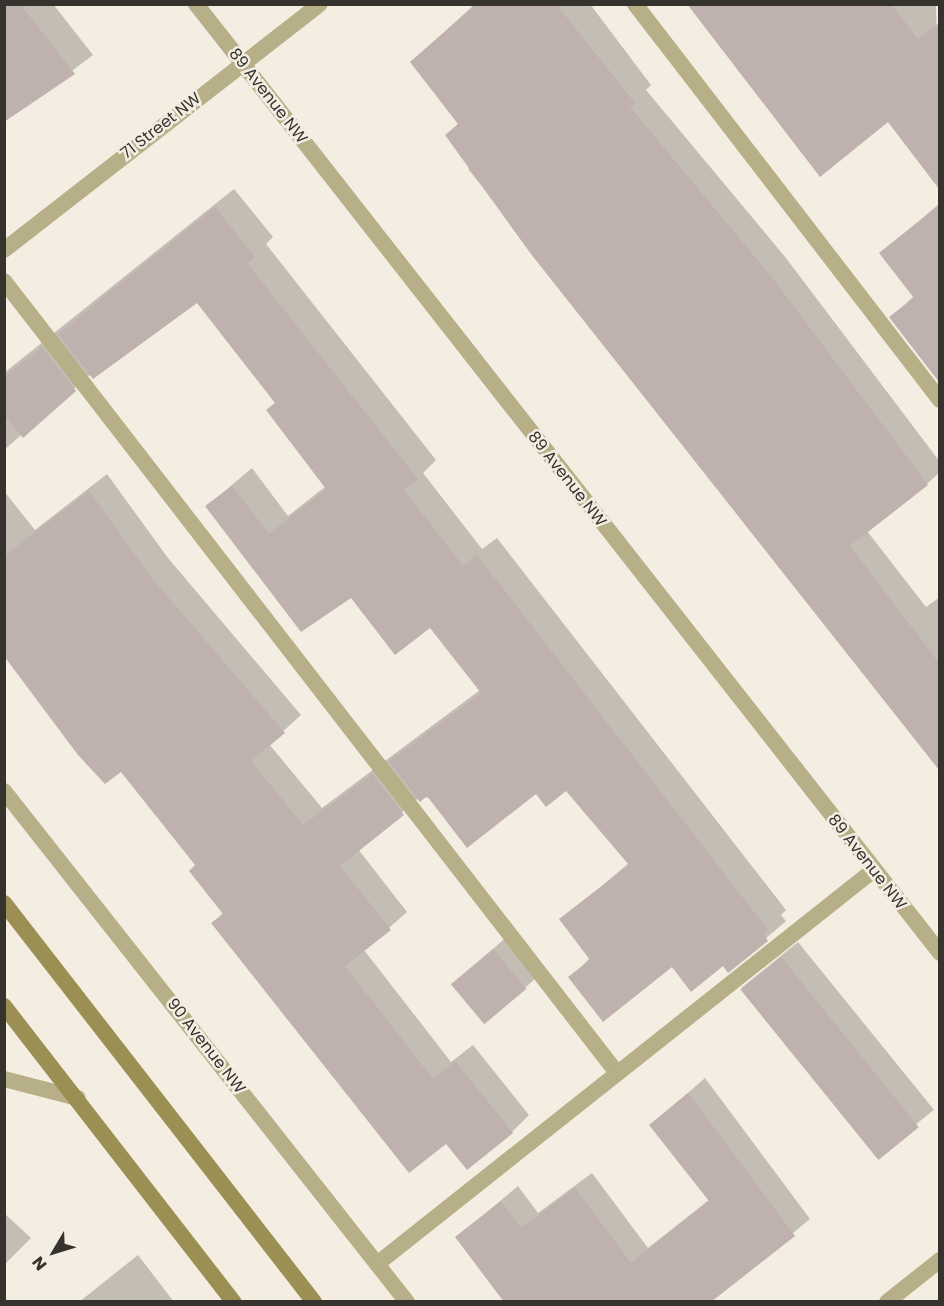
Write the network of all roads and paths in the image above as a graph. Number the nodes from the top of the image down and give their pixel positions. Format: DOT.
graph roads {
  1 [pos="196,4"];
  2 [pos="320,4"];
  3 [pos="635,4"];
  4 [pos="242,63"];
  5 [pos="4,250"];
  6 [pos="4,281"];
  7 [pos="939,400"];
  8 [pos="4,791"];
  9 [pos="874,870"];
  10 [pos="4,903"];
  11 [pos="939,953"];
  12 [pos="4,1006"];
  13 [pos="617,1073"];
  14 [pos="4,1079"];
  15 [pos="78,1098"];
  16 [pos="939,1260"];
  17 [pos="377,1264"];
  18 [pos="234,1302"];
  19 [pos="314,1302"];
  20 [pos="407,1302"];
  21 [pos="887,1302"];
  1 -- 4 [label="street, 89 Avenue NW"];
  2 -- 4 [label="street, 71 Street NW"];
  3 -- 7 [label="street"];
  4 -- 5 [label="street, 71 Street NW"];
  4 -- 9 [label="street, 89 Avenue NW"];
  6 -- 13 [label="street"];
  8 -- 17 [label="street, 90 Avenue NW"];
  9 -- 11 [label="street, 89 Avenue NW"];
  9 -- 13 [label="street"];
  10 -- 19 [label="main road"];
  12 -- 15 [label="main road"];
  13 -- 17 [label="street"];
  14 -- 15 [label="street"];
  15 -- 18 [label="main road"];
  16 -- 21 [label="street"];
  17 -- 20 [label="street, 90 Avenue NW"];
}
